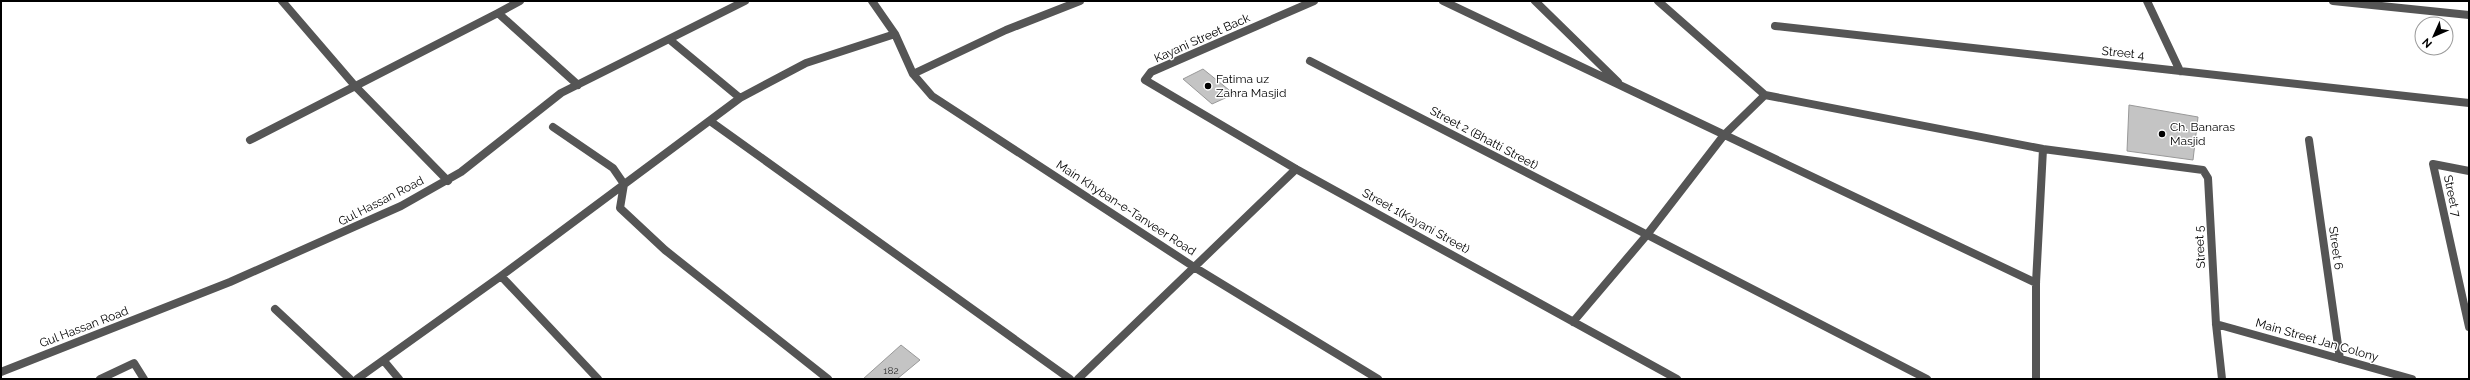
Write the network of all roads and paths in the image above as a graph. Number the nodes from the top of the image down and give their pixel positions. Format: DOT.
graph roads {
  1 [pos="282,1"];
  2 [pos="520,1"];
  3 [pos="745,1"];
  4 [pos="872,1"];
  5 [pos="1080,1"];
  6 [pos="1314,1"];
  7 [pos="1443,1"];
  8 [pos="1536,1"];
  9 [pos="1658,1"];
  10 [pos="2147,1"];
  11 [pos="2333,1"];
  12 [pos="498,13"];
  13 [pos="2469,15"];
  14 [pos="1775,26"];
  15 [pos="895,34"];
  16 [pos="670,40"];
  17 [pos="1310,61"];
  18 [pos="2180,71"];
  19 [pos="913,74"];
  20 [pos="1145,80"];
  21 [pos="578,85"];
  22 [pos="356,86"];
  23 [pos="1623,87"];
  24 [pos="1765,95"];
  25 [pos="740,98"];
  26 [pos="2469,103"];
  27 [pos="710,121"];
  28 [pos="553,127"];
  29 [pos="1724,135"];
  30 [pos="250,140"];
  31 [pos="2309,140"];
  32 [pos="2043,149"];
  33 [pos="1296,169"];
  34 [pos="2469,171"];
  35 [pos="448,181"];
  36 [pos="624,184"];
  37 [pos="1646,236"];
  38 [pos="1194,267"];
  39 [pos="501,276"];
  40 [pos="2036,283"];
  41 [pos="275,309"];
  42 [pos="1573,322"];
  43 [pos="2216,324"];
  44 [pos="2469,327"];
  45 [pos="2340,359"];
  46 [pos="384,361"];
  47 [pos="1,372"];
  48 [pos="2395,377"];
  49 [pos="100,379"];
  50 [pos="144,379"];
  51 [pos="350,379"];
  52 [pos="357,379"];
  53 [pos="399,379"];
  54 [pos="598,379"];
  55 [pos="828,379"];
  56 [pos="1070,379"];
  57 [pos="1078,379"];
  58 [pos="1378,379"];
  59 [pos="1677,379"];
  60 [pos="1927,379"];
  61 [pos="2036,379"];
  62 [pos="2222,379"];
  63 [pos="2412,379"];
  1 -- 22 [label="street"];
  2 -- 12 [label="street"];
  3 -- 16 [label="street, Gul Hassan Road"];
  4 -- 15 [label="street, Main Khyban-e-Tanveer Road"];
  5 -- 19 [label="street"];
  6 -- 20 [label="street, Kayani Street Back"];
  7 -- 23 [label="street"];
  8 -- 23 [label="street"];
  9 -- 24 [label="street"];
  10 -- 18 [label="street"];
  11 -- 13 [label="street"];
  12 -- 21 [label="street"];
  12 -- 22 [label="street"];
  14 -- 18 [label="street, Street 4"];
  15 -- 19 [label="street, Main Khyban-e-Tanveer Road"];
  15 -- 25 [label="street"];
  16 -- 21 [label="street, Gul Hassan Road"];
  16 -- 25 [label="street"];
  17 -- 37 [label="street, Street 2 (Bhatti Street)"];
  18 -- 26 [label="street, Street 4"];
  19 -- 38 [label="street, Main Khyban-e-Tanveer Road"];
  20 -- 33 [label="street, Street 1(Kayani Street)"];
  21 -- 35 [label="street, Gul Hassan Road"];
  22 -- 30 [label="street"];
  22 -- 35 [label="street"];
  23 -- 29 [label="street"];
  24 -- 29 [label="street"];
  24 -- 32 [label="street"];
  25 -- 27 [label="street"];
  27 -- 36 [label="street"];
  27 -- 56 [label="street"];
  28 -- 36 [label="street"];
  29 -- 37 [label="street"];
  29 -- 40 [label="street"];
  31 -- 45 [label="street, Street 6"];
  32 -- 40 [label="street"];
  32 -- 43 [label="street, Street 5"];
  33 -- 38 [label="street"];
  33 -- 42 [label="street, Street 1(Kayani Street)"];
  34 -- 44 [label="street, Street 7"];
  35 -- 47 [label="street, Gul Hassan Road"];
  36 -- 39 [label="street"];
  36 -- 55 [label="street"];
  37 -- 42 [label="street"];
  37 -- 60 [label="street, Street 2 (Bhatti Street)"];
  38 -- 57 [label="street"];
  38 -- 58 [label="street, Main Khyban-e-Tanveer Road"];
  39 -- 46 [label="street"];
  39 -- 54 [label="street"];
  40 -- 61 [label="street"];
  41 -- 51 [label="street"];
  42 -- 59 [label="street, Street 1(Kayani Street)"];
  43 -- 45 [label="street, Main Street Jan Colony"];
  43 -- 62 [label="street"];
  45 -- 48 [label="street, Main Street Jan Colony"];
  46 -- 52 [label="street"];
  46 -- 53 [label="street"];
  48 -- 63 [label="street, Main Street Jan Colony"];
  49 -- 50 [label="street"];
}
